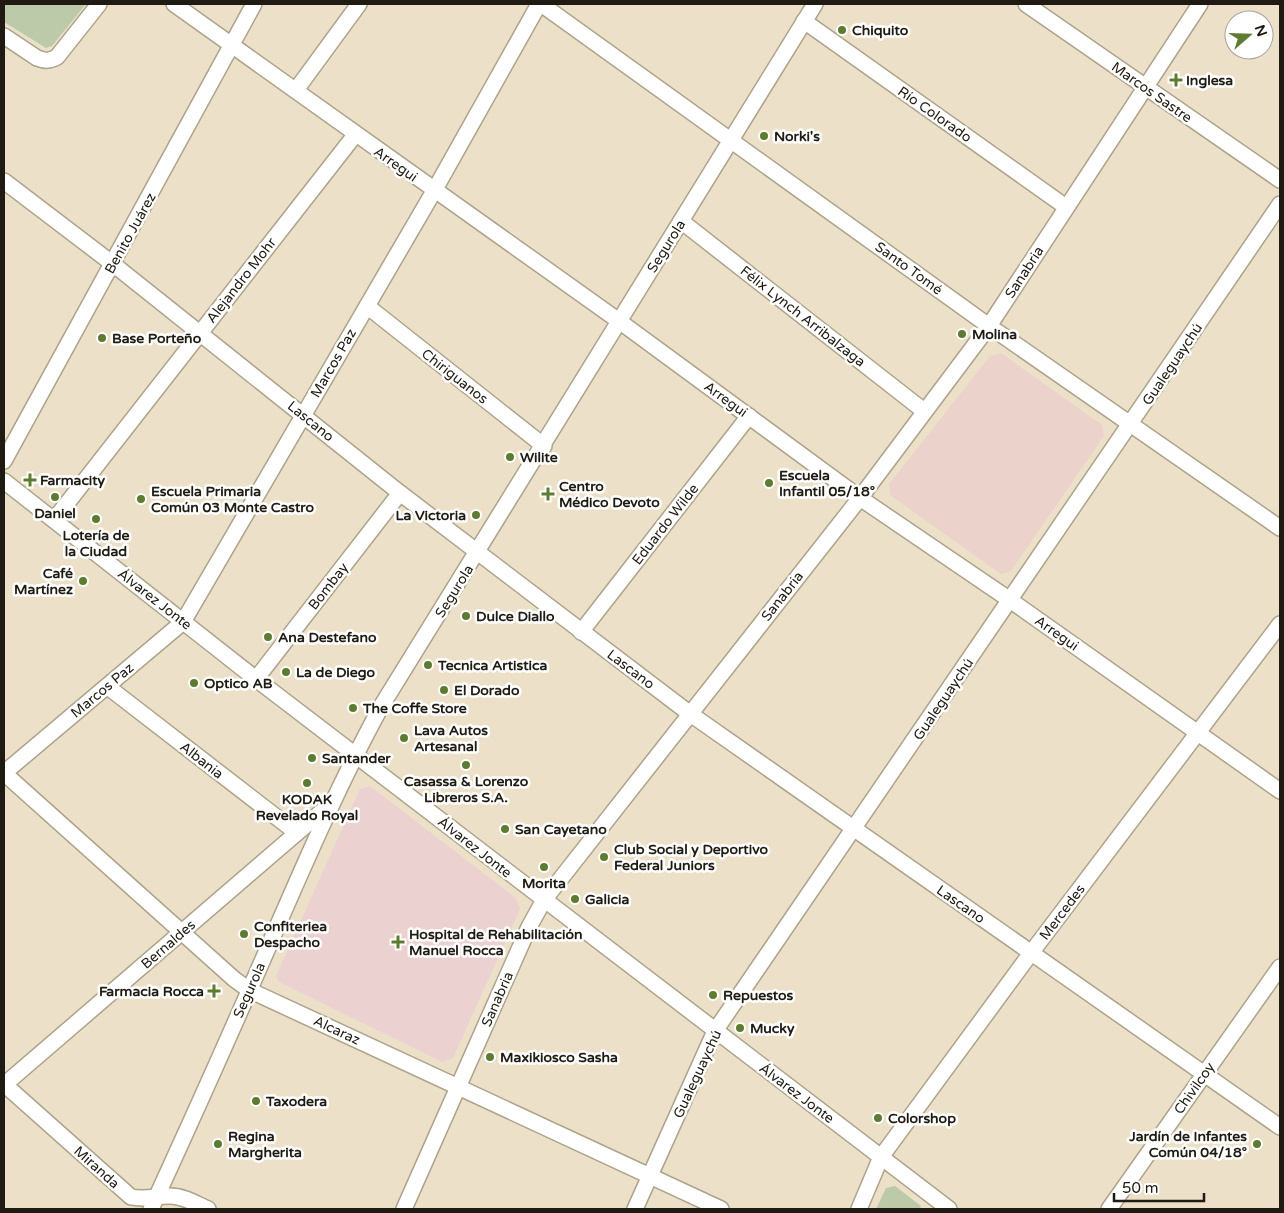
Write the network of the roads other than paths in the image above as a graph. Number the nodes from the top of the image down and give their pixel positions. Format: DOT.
graph roads {
  1 [pos="99,4"];
  2 [pos="174,4"];
  3 [pos="254,4"];
  4 [pos="359,4"];
  5 [pos="540,4"];
  6 [pos="815,4"];
  7 [pos="1026,4"];
  8 [pos="1200,4"];
  9 [pos="804,22"];
  10 [pos="4,36"];
  11 [pos="232,45"];
  12 [pos="1145,88"];
  13 [pos="296,90"];
  14 [pos="355,134"];
  15 [pos="731,139"];
  16 [pos="1280,180"];
  17 [pos="4,181"];
  18 [pos="434,191"];
  19 [pos="1280,204"];
  20 [pos="1066,207"];
  21 [pos="681,221"];
  22 [pos="113,264"];
  23 [pos="367,306"];
  24 [pos="619,321"];
  25 [pos="989,326"];
  26 [pos="200,333"];
  27 [pos="924,411"];
  28 [pos="303,415"];
  29 [pos="749,416"];
  30 [pos="1130,425"];
  31 [pos="544,446"];
  32 [pos="4,461"];
  33 [pos="4,481"];
  34 [pos="400,493"];
  35 [pos="860,498"];
  36 [pos="54,520"];
  37 [pos="1280,528"];
  38 [pos="479,551"];
  39 [pos="1010,600"];
  40 [pos="183,622"];
  41 [pos="1280,624"];
  42 [pos="581,632"];
  43 [pos="256,679"];
  44 [pos="108,687"];
  45 [pos="689,713"];
  46 [pos="1198,733"];
  47 [pos="355,754"];
  48 [pos="4,773"];
  49 [pos="1280,791"];
  50 [pos="332,803"];
  51 [pos="854,830"];
  52 [pos="297,833"];
  53 [pos="544,900"];
  54 [pos="182,932"];
  55 [pos="1031,953"];
  56 [pos="1280,967"];
  57 [pos="249,990"];
  58 [pos="716,1031"];
  59 [pos="1205,1074"];
  60 [pos="4,1084"];
  61 [pos="459,1086"];
  62 [pos="1280,1127"];
  63 [pos="881,1157"];
  64 [pos="650,1176"];
  65 [pos="154,1203"];
  66 [pos="208,1209"];
  67 [pos="404,1209"];
  68 [pos="635,1209"];
  69 [pos="721,1209"];
  70 [pos="859,1209"];
  71 [pos="949,1209"];
  72 [pos="1109,1209"];
  1 -- 10 [label="street"];
  2 -- 11 [label="street, Arregui"];
  3 -- 11 [label="street, Benito Juárez"];
  4 -- 13 [label="street"];
  5 -- 15 [label="street, Santo Tomé"];
  5 -- 18 [label="street, Marcos Paz"];
  6 -- 9 [label="street, Segurola"];
  7 -- 12 [label="street, Marcos Sastre"];
  8 -- 12 [label="street, Sanabria"];
  9 -- 15 [label="street, Segurola"];
  9 -- 20 [label="street, Río Colorado"];
  11 -- 13 [label="street, Arregui"];
  11 -- 22 [label="street, Benito Juárez"];
  12 -- 16 [label="street, Marcos Sastre"];
  12 -- 20 [label="street, Sanabria"];
  13 -- 14 [label="street, Arregui"];
  14 -- 18 [label="street, Arregui"];
  14 -- 26 [label="street, Alejandro Mohr"];
  15 -- 21 [label="street, Segurola"];
  15 -- 25 [label="street, Santo Tomé"];
  17 -- 22 [label="street, Lascano"];
  18 -- 23 [label="street, Marcos Paz"];
  18 -- 24 [label="street, Arregui"];
  19 -- 30 [label="street, Gualeguaychú"];
  20 -- 25 [label="street, Sanabria"];
  21 -- 24 [label="street, Segurola"];
  21 -- 27 [label="street, Félix Lynch Arribalzaga"];
  22 -- 26 [label="street, Lascano"];
  22 -- 32 [label="street, Benito Juárez"];
  23 -- 28 [label="street, Marcos Paz"];
  23 -- 31 [label="street, Chiriguanos"];
  24 -- 29 [label="street, Arregui"];
  24 -- 31 [label="street, Segurola"];
  25 -- 27 [label="street, Sanabria"];
  25 -- 30 [label="street, Santo Tomé"];
  26 -- 28 [label="street, Lascano"];
  26 -- 36 [label="street, Alejandro Mohr"];
  27 -- 35 [label="street, Sanabria"];
  28 -- 34 [label="street, Lascano"];
  28 -- 40 [label="street, Marcos Paz"];
  29 -- 35 [label="street, Arregui"];
  29 -- 42 [label="street, Eduardo Wilde"];
  30 -- 37 [label="street, Santo Tomé"];
  30 -- 39 [label="street, Gualeguaychú"];
  31 -- 38 [label="street, Segurola"];
  33 -- 36 [label="street, Álvarez Jonte"];
  34 -- 38 [label="street, Lascano"];
  34 -- 43 [label="street, Bombay"];
  35 -- 39 [label="street, Arregui"];
  35 -- 45 [label="street, Sanabria"];
  36 -- 40 [label="street, Álvarez Jonte"];
  38 -- 42 [label="street, Lascano"];
  38 -- 47 [label="street, Segurola"];
  39 -- 46 [label="street, Arregui"];
  39 -- 51 [label="street, Gualeguaychú"];
  40 -- 43 [label="street, Álvarez Jonte"];
  40 -- 44 [label="street, Marcos Paz"];
  41 -- 46 [label="street, Mercedes"];
  42 -- 45 [label="street, Lascano"];
  43 -- 47 [label="street, Álvarez Jonte"];
  44 -- 48 [label="street, Marcos Paz"];
  44 -- 52 [label="street, Albania"];
  45 -- 51 [label="street, Lascano"];
  45 -- 53 [label="street, Sanabria"];
  46 -- 49 [label="street, Arregui"];
  46 -- 55 [label="street, Mercedes"];
  47 -- 50 [label="street, Segurola"];
  47 -- 53 [label="street, Álvarez Jonte"];
  48 -- 54 [label="street, Alcaraz"];
  50 -- 52 [label="street, Bernaldes"];
  50 -- 57 [label="street, Segurola"];
  51 -- 55 [label="street, Lascano"];
  51 -- 58 [label="street, Gualeguaychú"];
  52 -- 54 [label="street, Bernaldes"];
  53 -- 58 [label="street, Álvarez Jonte"];
  53 -- 61 [label="street, Sanabria"];
  54 -- 57 [label="street, Alcaraz"];
  54 -- 60 [label="street, Bernaldes"];
  55 -- 59 [label="street, Lascano"];
  55 -- 63 [label="street, Mercedes"];
  56 -- 59 [label="street, Chivilcoy"];
  57 -- 61 [label="street, Alcaraz"];
  57 -- 65 [label="street, Segurola"];
  58 -- 63 [label="street, Álvarez Jonte"];
  58 -- 64 [label="street, Gualeguaychú"];
  59 -- 62 [label="street, Lascano"];
  59 -- 72 [label="street, Chivilcoy"];
  60 -- 65 [label="street, Miranda"];
  61 -- 64 [label="street, Alcaraz"];
  61 -- 67 [label="street, Sanabria"];
  63 -- 70 [label="street, Mercedes"];
  63 -- 71 [label="street, Álvarez Jonte"];
  64 -- 68 [label="street, Gualeguaychú"];
  64 -- 69 [label="street, Alcaraz"];
  65 -- 66 [label="street, Miranda"];
}
